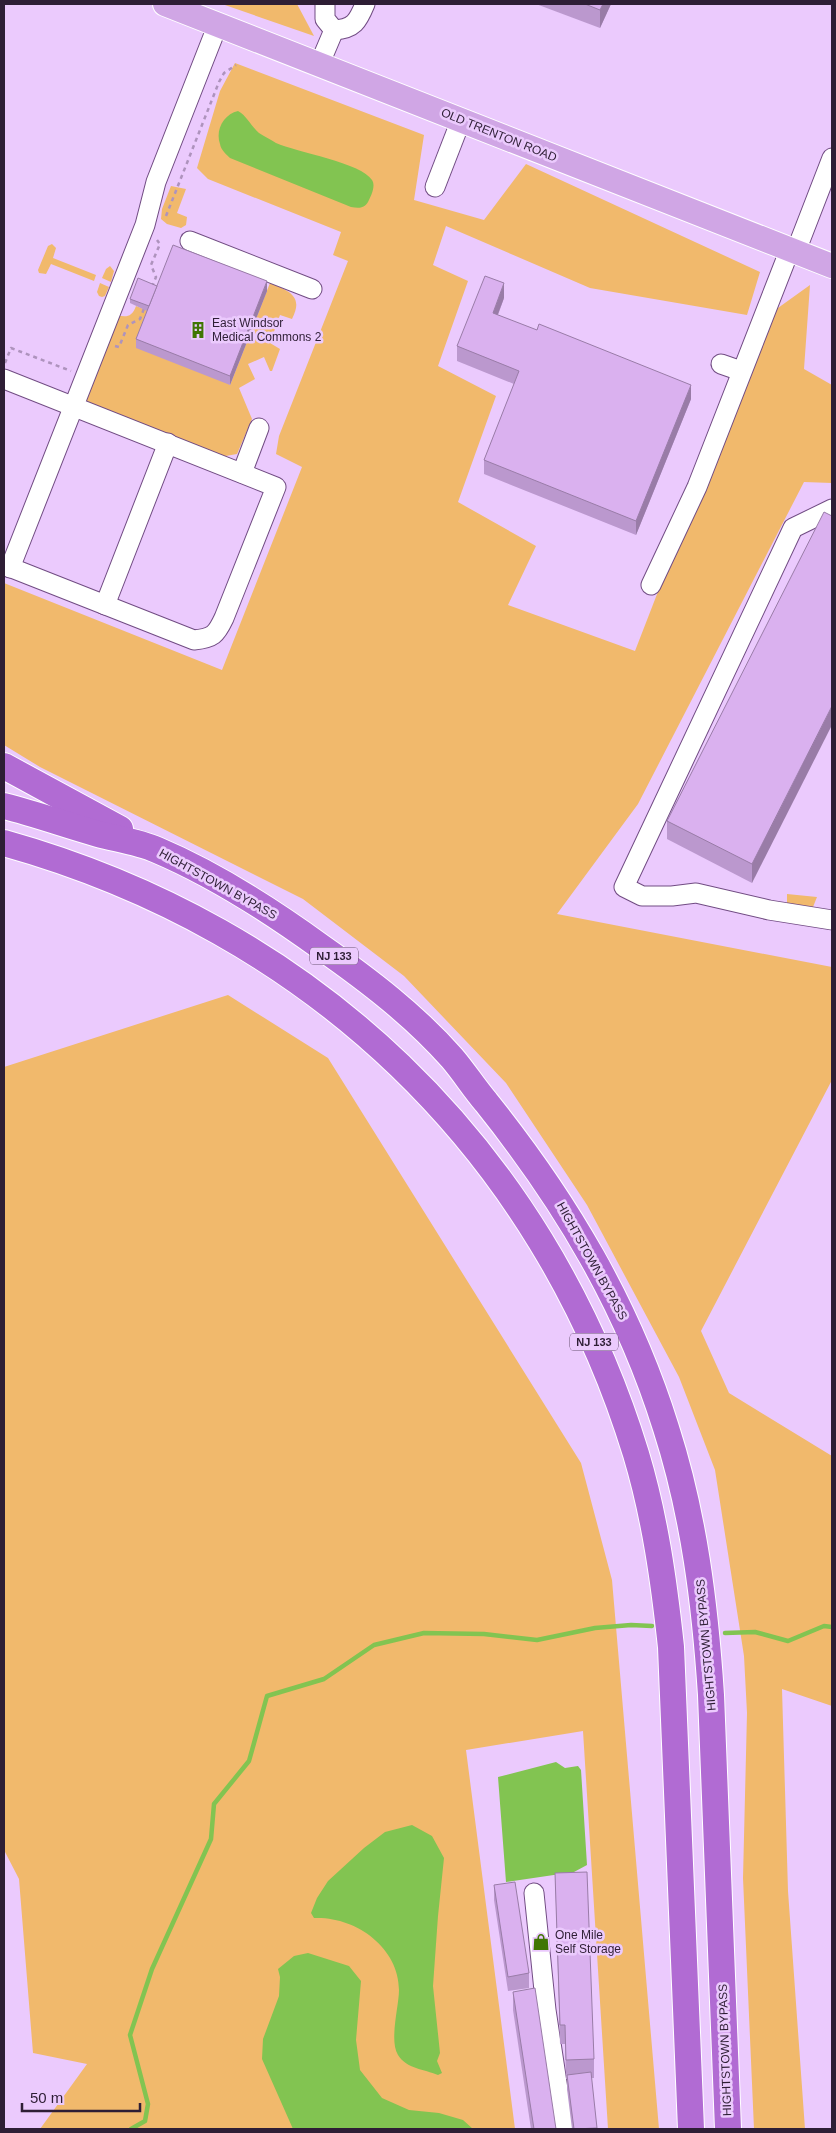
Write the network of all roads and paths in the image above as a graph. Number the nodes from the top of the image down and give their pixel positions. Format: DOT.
graph roads {
  1 [pos="165,4"];
  2 [pos="325,4"];
  3 [pos="365,4"];
  4 [pos="218,24"];
  5 [pos="334,30"];
  6 [pos="320,63"];
  7 [pos="236,65"];
  8 [pos="461,120"];
  9 [pos="832,158"];
  10 [pos="435,187"];
  11 [pos="165,220"];
  12 [pos="157,240"];
  13 [pos="190,241"];
  14 [pos="793,250"];
  15 [pos="832,266"];
  16 [pos="312,290"];
  17 [pos="150,293"];
  18 [pos="147,302"];
  19 [pos="112,345"];
  20 [pos="4,363"];
  21 [pos="721,364"];
  22 [pos="742,372"];
  23 [pos="85,377"];
  24 [pos="4,379"];
  25 [pos="74,405"];
  26 [pos="259,428"];
  27 [pos="168,443"];
  28 [pos="242,473"];
  29 [pos="832,509"];
  30 [pos="7,566"];
  31 [pos="651,585"];
  32 [pos="105,605"];
  33 [pos="4,766"];
  34 [pos="4,806"];
  35 [pos="4,843"];
  36 [pos="156,849"];
  37 [pos="832,920"];
  38 [pos="534,1893"];
  39 [pos="564,2129"];
  40 [pos="691,2129"];
  41 [pos="728,2129"];
  1 -- 4 [label="main road, OLD TRENTON ROAD"];
  2 -- 5 [label="lane"];
  3 -- 5 [label="lane"];
  4 -- 6 [label="main road, OLD TRENTON ROAD"];
  4 -- 23 [label="lane"];
  5 -- 6 [label="lane"];
  6 -- 8 [label="main road, OLD TRENTON ROAD"];
  7 -- 11 [label="path"];
  8 -- 10 [label="lane"];
  8 -- 14 [label="main road, OLD TRENTON ROAD"];
  9 -- 14 [label="lane"];
  12 -- 17 [label="path"];
  13 -- 16 [label="lane"];
  14 -- 15 [label="main road, OLD TRENTON ROAD"];
  14 -- 22 [label="lane"];
  18 -- 19 [label="path"];
  20 -- 23 [label="path"];
  21 -- 22 [label="lane"];
  22 -- 31 [label="lane"];
  23 -- 25 [label="lane"];
  24 -- 25 [label="lane"];
  25 -- 27 [label="lane"];
  25 -- 30 [label="lane"];
  26 -- 28 [label="lane"];
  27 -- 28 [label="lane"];
  27 -- 32 [label="lane"];
  28 -- 32 [label="lane"];
  29 -- 37 [label="lane"];
  30 -- 32 [label="lane"];
  33 -- 36 [label="highway"];
  34 -- 36 [label="highway, HIGHTSTOWN BYPASS / NJ 133"];
  35 -- 40 [label="highway, NJ 133"];
  36 -- 41 [label="highway, HIGHTSTOWN BYPASS / NJ 133"];
  38 -- 39 [label="lane"];
}
